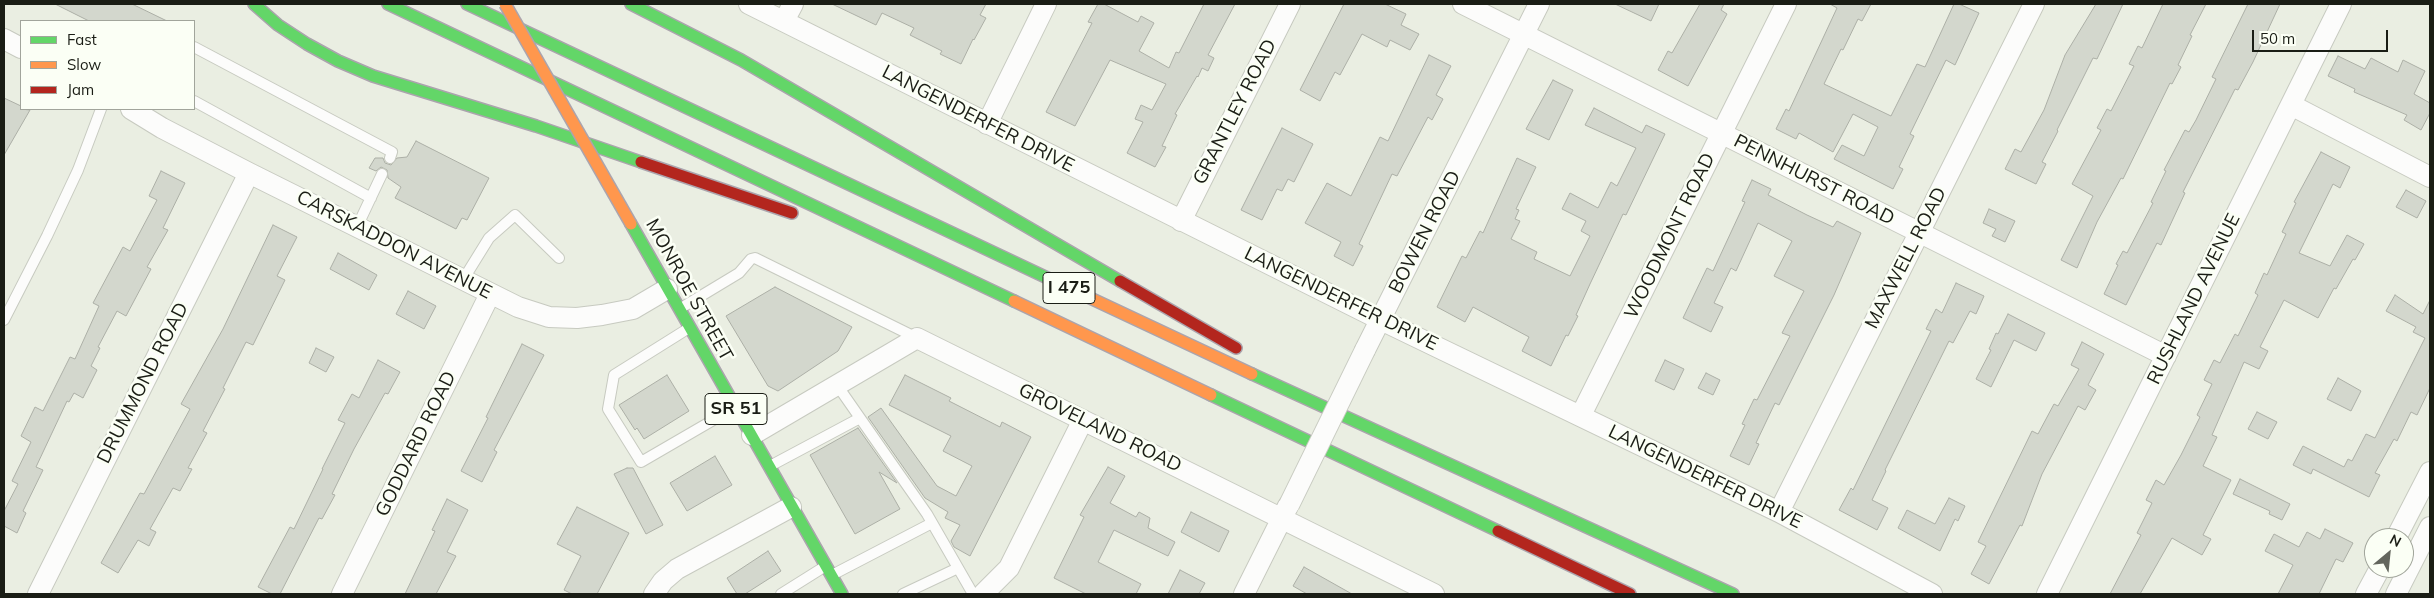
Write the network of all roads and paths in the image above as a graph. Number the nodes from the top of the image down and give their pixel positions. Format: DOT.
graph roads {
  1 [pos="254,4"];
  2 [pos="388,4"];
  3 [pos="467,4"];
  4 [pos="505,4"];
  5 [pos="631,4"];
  6 [pos="749,4"];
  7 [pos="1046,4"];
  8 [pos="1290,4"];
  9 [pos="1463,4"];
  10 [pos="1539,4"];
  11 [pos="1786,4"];
  12 [pos="2034,4"];
  13 [pos="2341,4"];
  14 [pos="788,12"];
  15 [pos="1524,35"];
  16 [pos="4,39"];
  17 [pos="20,47"];
  18 [pos="195,48"];
  19 [pos="195,102"];
  20 [pos="2290,105"];
  21 [pos="101,110"];
  22 [pos="133,110"];
  23 [pos="987,124"];
  24 [pos="1722,133"];
  25 [pos="390,158"];
  26 [pos="249,172"];
  27 [pos="382,174"];
  28 [pos="2430,177"];
  29 [pos="371,198"];
  30 [pos="807,219"];
  31 [pos="1181,220"];
  32 [pos="357,227"];
  33 [pos="1919,232"];
  34 [pos="862,242"];
  35 [pos="559,258"];
  36 [pos="463,280"];
  37 [pos="667,290"];
  38 [pos="490,294"];
  39 [pos="678,309"];
  40 [pos="4,320"];
  41 [pos="1381,320"];
  42 [pos="689,327"];
  43 [pos="917,338"];
  44 [pos="1243,352"];
  45 [pos="2166,356"];
  46 [pos="1134,358"];
  47 [pos="837,385"];
  48 [pos="1327,393"];
  49 [pos="1354,405"];
  50 [pos="735,407"];
  51 [pos="1581,416"];
  52 [pos="860,418"];
  53 [pos="1083,420"];
  54 [pos="752,435"];
  55 [pos="769,467"];
  56 [pos="2430,472"];
  57 [pos="1568,505"];
  58 [pos="791,507"];
  59 [pos="1286,511"];
  60 [pos="1779,512"];
  61 [pos="932,523"];
  62 [pos="2430,527"];
  63 [pos="2401,528"];
  64 [pos="1673,566"];
  65 [pos="958,568"];
  66 [pos="829,571"];
  67 [pos="2375,578"];
  68 [pos="38,594"];
  69 [pos="342,594"];
  70 [pos="654,594"];
  71 [pos="781,594"];
  72 [pos="842,594"];
  73 [pos="903,594"];
  74 [pos="973,594"];
  75 [pos="983,594"];
  76 [pos="1244,594"];
  77 [pos="1434,594"];
  78 [pos="1630,594"];
  79 [pos="1733,594"];
  80 [pos="1932,594"];
  81 [pos="2047,594"];
  82 [pos="2366,594"];
  83 [pos="2396,594"];
  1 -- 30 [label="main road"];
  2 -- 46 [label="main road, I 475"];
  3 -- 64 [label="main road, I 475"];
  4 -- 37 [label="main road, MONROE STREET / SR 51, bridge"];
  5 -- 44 [label="main road"];
  6 -- 14 [label="street, LANGENDERFER DRIVE"];
  7 -- 23 [label="street"];
  8 -- 31 [label="street, GRANTLEY ROAD"];
  9 -- 15 [label="street, PENNHURST ROAD"];
  10 -- 15 [label="street, BOWEN ROAD"];
  11 -- 24 [label="street, WOODMONT ROAD"];
  12 -- 33 [label="street, MAXWELL ROAD"];
  13 -- 20 [label="street, RUSHLAND AVENUE"];
  14 -- 23 [label="street, LANGENDERFER DRIVE"];
  15 -- 24 [label="street, PENNHURST ROAD"];
  15 -- 41 [label="street, BOWEN ROAD"];
  16 -- 17 [label="street"];
  18 -- 25 [label="lane"];
  19 -- 29 [label="lane"];
  20 -- 28 [label="street"];
  20 -- 45 [label="street, RUSHLAND AVENUE"];
  21 -- 40 [label="lane"];
  22 -- 26 [label="street, CARSKADDON AVENUE"];
  23 -- 31 [label="street, LANGENDERFER DRIVE"];
  24 -- 33 [label="street, PENNHURST ROAD"];
  24 -- 51 [label="street, WOODMONT ROAD"];
  26 -- 32 [label="street, CARSKADDON AVENUE"];
  26 -- 68 [label="street, DRUMMOND ROAD"];
  27 -- 29 [label="lane"];
  29 -- 32 [label="lane"];
  31 -- 41 [label="street, LANGENDERFER DRIVE"];
  32 -- 36 [label="street, CARSKADDON AVENUE"];
  33 -- 45 [label="street, PENNHURST ROAD"];
  33 -- 60 [label="street, MAXWELL ROAD"];
  34 -- 46 [label="main road"];
  35 -- 36 [label="lane"];
  36 -- 38 [label="street, CARSKADDON AVENUE"];
  37 -- 38 [label="street, CARSKADDON AVENUE"];
  37 -- 39 [label="main road, MONROE STREET / SR 51"];
  38 -- 69 [label="street, GODDARD ROAD"];
  39 -- 42 [label="main road, MONROE STREET / SR 51"];
  39 -- 43 [label="lane, GROVELAND ROAD"];
  41 -- 51 [label="street, LANGENDERFER DRIVE"];
  41 -- 59 [label="street, BOWEN ROAD, bridge"];
  42 -- 50 [label="main road, MONROE STREET / SR 51"];
  42 -- 50 [label="lane"];
  43 -- 47 [label="street"];
  43 -- 53 [label="street, GROVELAND ROAD"];
  45 -- 81 [label="street, RUSHLAND AVENUE"];
  46 -- 78 [label="main road, I 475"];
  47 -- 52 [label="lane"];
  47 -- 54 [label="street"];
  48 -- 49 [label="main road"];
  50 -- 54 [label="main road, MONROE STREET / SR 51"];
  51 -- 60 [label="street, LANGENDERFER DRIVE"];
  52 -- 55 [label="lane"];
  52 -- 61 [label="lane"];
  53 -- 59 [label="street, GROVELAND ROAD"];
  53 -- 75 [label="street"];
  54 -- 55 [label="main road, MONROE STREET / SR 51"];
  55 -- 58 [label="main road, MONROE STREET / SR 51"];
  56 -- 63 [label="street"];
  57 -- 64 [label="main road"];
  58 -- 66 [label="main road, MONROE STREET / SR 51"];
  58 -- 70 [label="street"];
  59 -- 76 [label="street, BOWEN ROAD"];
  59 -- 77 [label="street, GROVELAND ROAD"];
  60 -- 80 [label="street, LANGENDERFER DRIVE"];
  61 -- 65 [label="lane"];
  61 -- 66 [label="lane"];
  62 -- 83 [label="street"];
  64 -- 79 [label="main road, I 475"];
  65 -- 73 [label="lane"];
  65 -- 74 [label="lane"];
  66 -- 71 [label="lane"];
  66 -- 72 [label="main road, MONROE STREET / SR 51"];
  67 -- 82 [label="street"];
}
